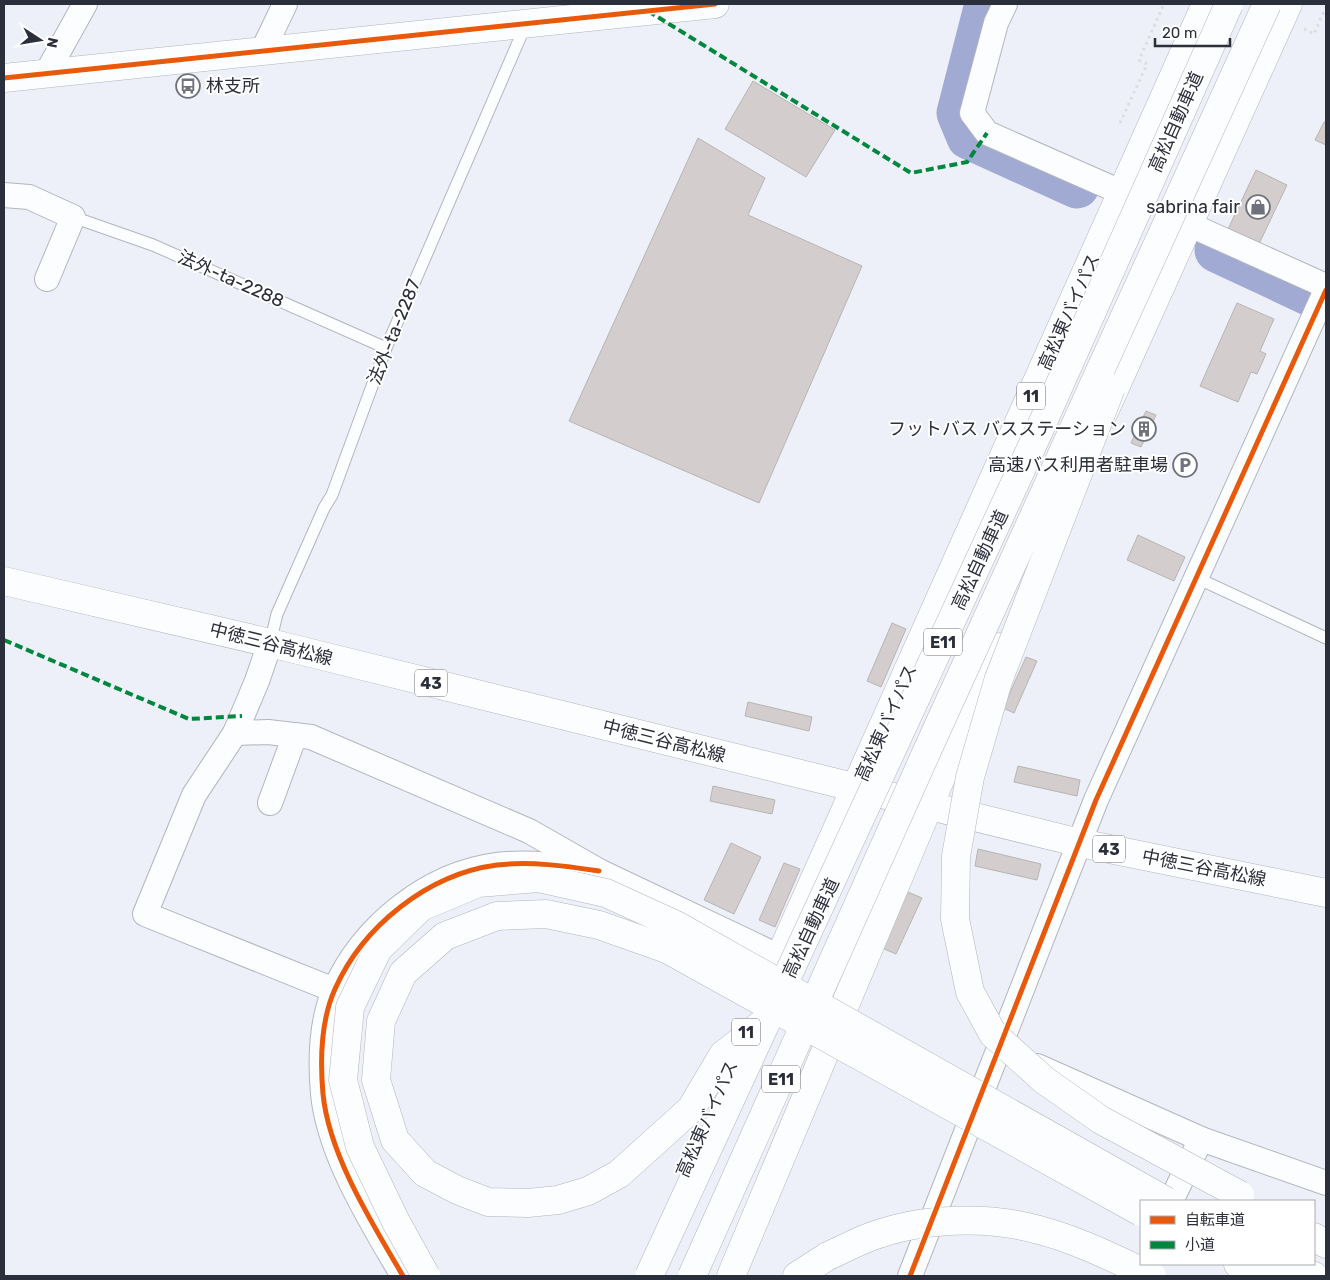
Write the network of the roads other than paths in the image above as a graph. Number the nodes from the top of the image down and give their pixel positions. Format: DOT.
graph roads {
  1 [pos="85,4"];
  2 [pos="285,4"];
  3 [pos="713,4"];
  4 [pos="1005,4"];
  5 [pos="1206,4"];
  6 [pos="1229,4"];
  7 [pos="1267,4"];
  8 [pos="1288,4"];
  9 [pos="526,24"];
  10 [pos="262,52"];
  11 [pos="46,74"];
  12 [pos="4,78"];
  13 [pos="1218,111"];
  14 [pos="1123,193"];
  15 [pos="4,195"];
  16 [pos="72,218"];
  17 [pos="1188,224"];
  18 [pos="47,279"];
  19 [pos="1325,293"];
  20 [pos="386,348"];
  21 [pos="1197,578"];
  22 [pos="4,581"];
  23 [pos="1326,638"];
  24 [pos="270,643"];
  25 [pos="235,733"];
  26 [pos="294,735"];
  27 [pos="856,788"];
  28 [pos="270,803"];
  29 [pos="929,805"];
  30 [pos="1080,843"];
  31 [pos="599,871"];
  32 [pos="1326,893"];
  33 [pos="780,957"];
  34 [pos="334,990"];
  35 [pos="768,1019"];
  36 [pos="999,1049"];
  37 [pos="1201,1139"];
  38 [pos="1326,1183"];
  39 [pos="1245,1198"];
  40 [pos="1164,1200"];
  41 [pos="1172,1200"];
  42 [pos="1140,1211"];
  43 [pos="1315,1238"];
  44 [pos="1326,1244"];
  45 [pos="1240,1265"];
  46 [pos="1289,1265"];
  47 [pos="403,1276"];
  48 [pos="426,1276"];
  49 [pos="636,1276"];
  50 [pos="649,1276"];
  51 [pos="692,1276"];
  52 [pos="731,1276"];
  53 [pos="797,1276"];
  54 [pos="910,1276"];
  55 [pos="1152,1276"];
  56 [pos="1264,1276"];
  57 [pos="1314,1276"];
  1 -- 11 [label="street"];
  2 -- 10 [label="street"];
  3 -- 9 [label="main road"];
  4 -- 14 [label="street"];
  5 -- 14 [label="main road, 高松東バイパス / 11"];
  6 -- 35 [label="main road, 高松自動車道 / E11, bridge"];
  7 -- 13 [label="main road, 高松自動車道 / E11, bridge"];
  8 -- 17 [label="main road"];
  9 -- 10 [label="main road"];
  9 -- 20 [label="lane, 法外-ta-2287"];
  10 -- 11 [label="main road"];
  11 -- 12 [label="main road"];
  13 -- 39 [label="main road, bridge"];
  13 -- 51 [label="main road, 高松自動車道 / E11, bridge"];
  14 -- 27 [label="main road, 高松東バイパス / 11"];
  15 -- 16 [label="street"];
  16 -- 18 [label="street"];
  16 -- 20 [label="lane, 法外-ta-2288"];
  17 -- 19 [label="street"];
  17 -- 29 [label="main road"];
  19 -- 21 [label="street"];
  20 -- 24 [label="lane, 法外-ta-2287"];
  21 -- 23 [label="lane"];
  21 -- 30 [label="street"];
  22 -- 24 [label="main road, 中徳三谷高松線 / 43"];
  24 -- 25 [label="street"];
  24 -- 27 [label="main road, 中徳三谷高松線 / 43"];
  25 -- 26 [label="street"];
  25 -- 34 [label="street"];
  26 -- 28 [label="street"];
  26 -- 31 [label="street"];
  27 -- 29 [label="main road, 中徳三谷高松線 / 43"];
  27 -- 33 [label="main road, 高松東バイパス / 11"];
  29 -- 30 [label="main road, 中徳三谷高松線 / 43"];
  29 -- 52 [label="main road"];
  30 -- 32 [label="main road, 中徳三谷高松線 / 43"];
  30 -- 36 [label="street"];
  31 -- 33 [label="street"];
  31 -- 34 [label="street"];
  33 -- 49 [label="main road, 高松東バイパス / 11"];
  34 -- 47 [label="street"];
  35 -- 42 [label="main road, bridge"];
  35 -- 50 [label="main road, 高松自動車道 / E11, bridge"];
  36 -- 37 [label="street"];
  36 -- 54 [label="street"];
  37 -- 38 [label="street"];
  37 -- 41 [label="street"];
  40 -- 48 [label="main road, bridge"];
  43 -- 44 [label="main road"];
  45 -- 56 [label="main road"];
  46 -- 57 [label="main road"];
  53 -- 55 [label="main road, bridge"];
}
